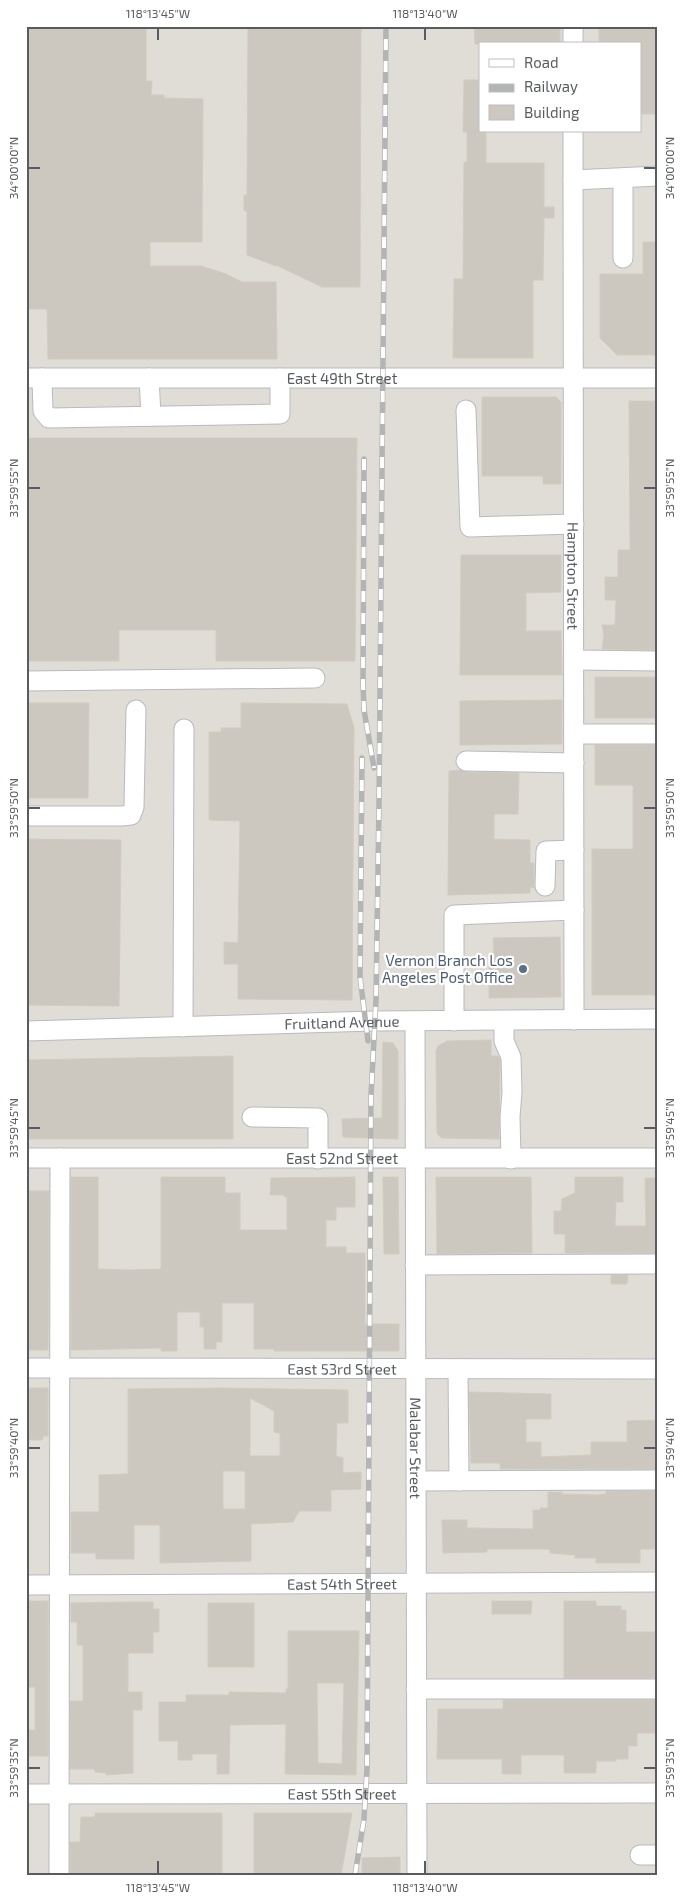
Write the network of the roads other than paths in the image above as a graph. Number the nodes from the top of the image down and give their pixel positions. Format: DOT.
graph roads {
  1 [pos="573,26"];
  2 [pos="573,42"];
  3 [pos="573,132"];
  4 [pos="658,176"];
  5 [pos="624,178"];
  6 [pos="573,180"];
  7 [pos="624,258"];
  8 [pos="34,378"];
  9 [pos="149,378"];
  10 [pos="280,378"];
  11 [pos="573,378"];
  12 [pos="658,378"];
  13 [pos="466,410"];
  14 [pos="151,416"];
  15 [pos="574,524"];
  16 [pos="574,660"];
  17 [pos="658,661"];
  18 [pos="315,678"];
  19 [pos="26,681"];
  20 [pos="136,710"];
  21 [pos="184,729"];
  22 [pos="574,734"];
  23 [pos="658,734"];
  24 [pos="466,761"];
  25 [pos="574,763"];
  26 [pos="26,816"];
  27 [pos="574,850"];
  28 [pos="545,886"];
  29 [pos="574,910"];
  30 [pos="658,1019"];
  31 [pos="574,1020"];
  32 [pos="454,1021"];
  33 [pos="504,1021"];
  34 [pos="415,1022"];
  35 [pos="183,1027"];
  36 [pos="26,1031"];
  37 [pos="252,1117"];
  38 [pos="26,1158"];
  39 [pos="60,1158"];
  40 [pos="658,1158"];
  41 [pos="318,1159"];
  42 [pos="415,1159"];
  43 [pos="511,1159"];
  44 [pos="658,1264"];
  45 [pos="415,1265"];
  46 [pos="26,1368"];
  47 [pos="61,1368"];
  48 [pos="416,1369"];
  49 [pos="458,1369"];
  50 [pos="658,1369"];
  51 [pos="416,1480"];
  52 [pos="658,1480"];
  53 [pos="459,1481"];
  54 [pos="658,1582"];
  55 [pos="416,1583"];
  56 [pos="26,1584"];
  57 [pos="60,1584"];
  58 [pos="416,1689"];
  59 [pos="658,1689"];
  60 [pos="658,1792"];
  61 [pos="26,1794"];
  62 [pos="60,1794"];
  63 [pos="417,1794"];
  64 [pos="59,1875"];
  65 [pos="417,1875"];
  1 -- 2 [label="street"];
  3 -- 6 [label="street, Hampton Street"];
  4 -- 5 [label="street"];
  5 -- 6 [label="street"];
  5 -- 7 [label="street"];
  6 -- 11 [label="street, Hampton Street"];
  8 -- 9 [label="street, East 49th Street"];
  8 -- 14 [label="street"];
  9 -- 10 [label="street, East 49th Street"];
  9 -- 14 [label="street"];
  10 -- 11 [label="street, East 49th Street"];
  10 -- 14 [label="street"];
  11 -- 12 [label="street, East 49th Street"];
  11 -- 15 [label="street, Hampton Street"];
  13 -- 15 [label="street"];
  15 -- 16 [label="street, Hampton Street"];
  16 -- 17 [label="street"];
  16 -- 22 [label="street, Hampton Street"];
  18 -- 19 [label="street"];
  20 -- 26 [label="street"];
  21 -- 35 [label="street"];
  22 -- 23 [label="street"];
  22 -- 25 [label="street, Hampton Street"];
  24 -- 25 [label="street"];
  25 -- 27 [label="street, Hampton Street"];
  27 -- 28 [label="street"];
  27 -- 29 [label="street, Hampton Street"];
  29 -- 31 [label="street, Hampton Street"];
  29 -- 32 [label="street"];
  30 -- 31 [label="street, Fruitland Avenue"];
  31 -- 33 [label="street, Fruitland Avenue"];
  32 -- 33 [label="street, Fruitland Avenue"];
  32 -- 34 [label="street, Fruitland Avenue"];
  33 -- 43 [label="street"];
  34 -- 35 [label="street, Fruitland Avenue"];
  34 -- 42 [label="street, Malabar Street"];
  35 -- 36 [label="street, Fruitland Avenue"];
  37 -- 41 [label="street"];
  38 -- 39 [label="street, East 52nd Street"];
  39 -- 41 [label="street, East 52nd Street"];
  39 -- 47 [label="street"];
  40 -- 43 [label="street, East 52nd Street"];
  41 -- 42 [label="street, East 52nd Street"];
  42 -- 43 [label="street, East 52nd Street"];
  42 -- 45 [label="street, Malabar Street"];
  44 -- 45 [label="street"];
  45 -- 48 [label="street, Malabar Street"];
  46 -- 47 [label="street, East 53rd Street"];
  47 -- 48 [label="street, East 53rd Street"];
  47 -- 57 [label="street"];
  48 -- 49 [label="street, East 53rd Street"];
  48 -- 51 [label="street, Malabar Street"];
  49 -- 50 [label="street, East 53rd Street"];
  49 -- 53 [label="street"];
  51 -- 53 [label="street"];
  51 -- 55 [label="street, Malabar Street"];
  52 -- 53 [label="street"];
  54 -- 55 [label="street, East 54th Street"];
  55 -- 57 [label="street, East 54th Street"];
  55 -- 58 [label="street, Malabar Street"];
  56 -- 57 [label="street, East 54th Street"];
  57 -- 62 [label="street"];
  58 -- 59 [label="street"];
  58 -- 63 [label="street, Malabar Street"];
  60 -- 63 [label="street, East 55th Street"];
  61 -- 62 [label="street, East 55th Street"];
  62 -- 63 [label="street, East 55th Street"];
  62 -- 64 [label="street"];
  63 -- 65 [label="street, Malabar Street"];
}
